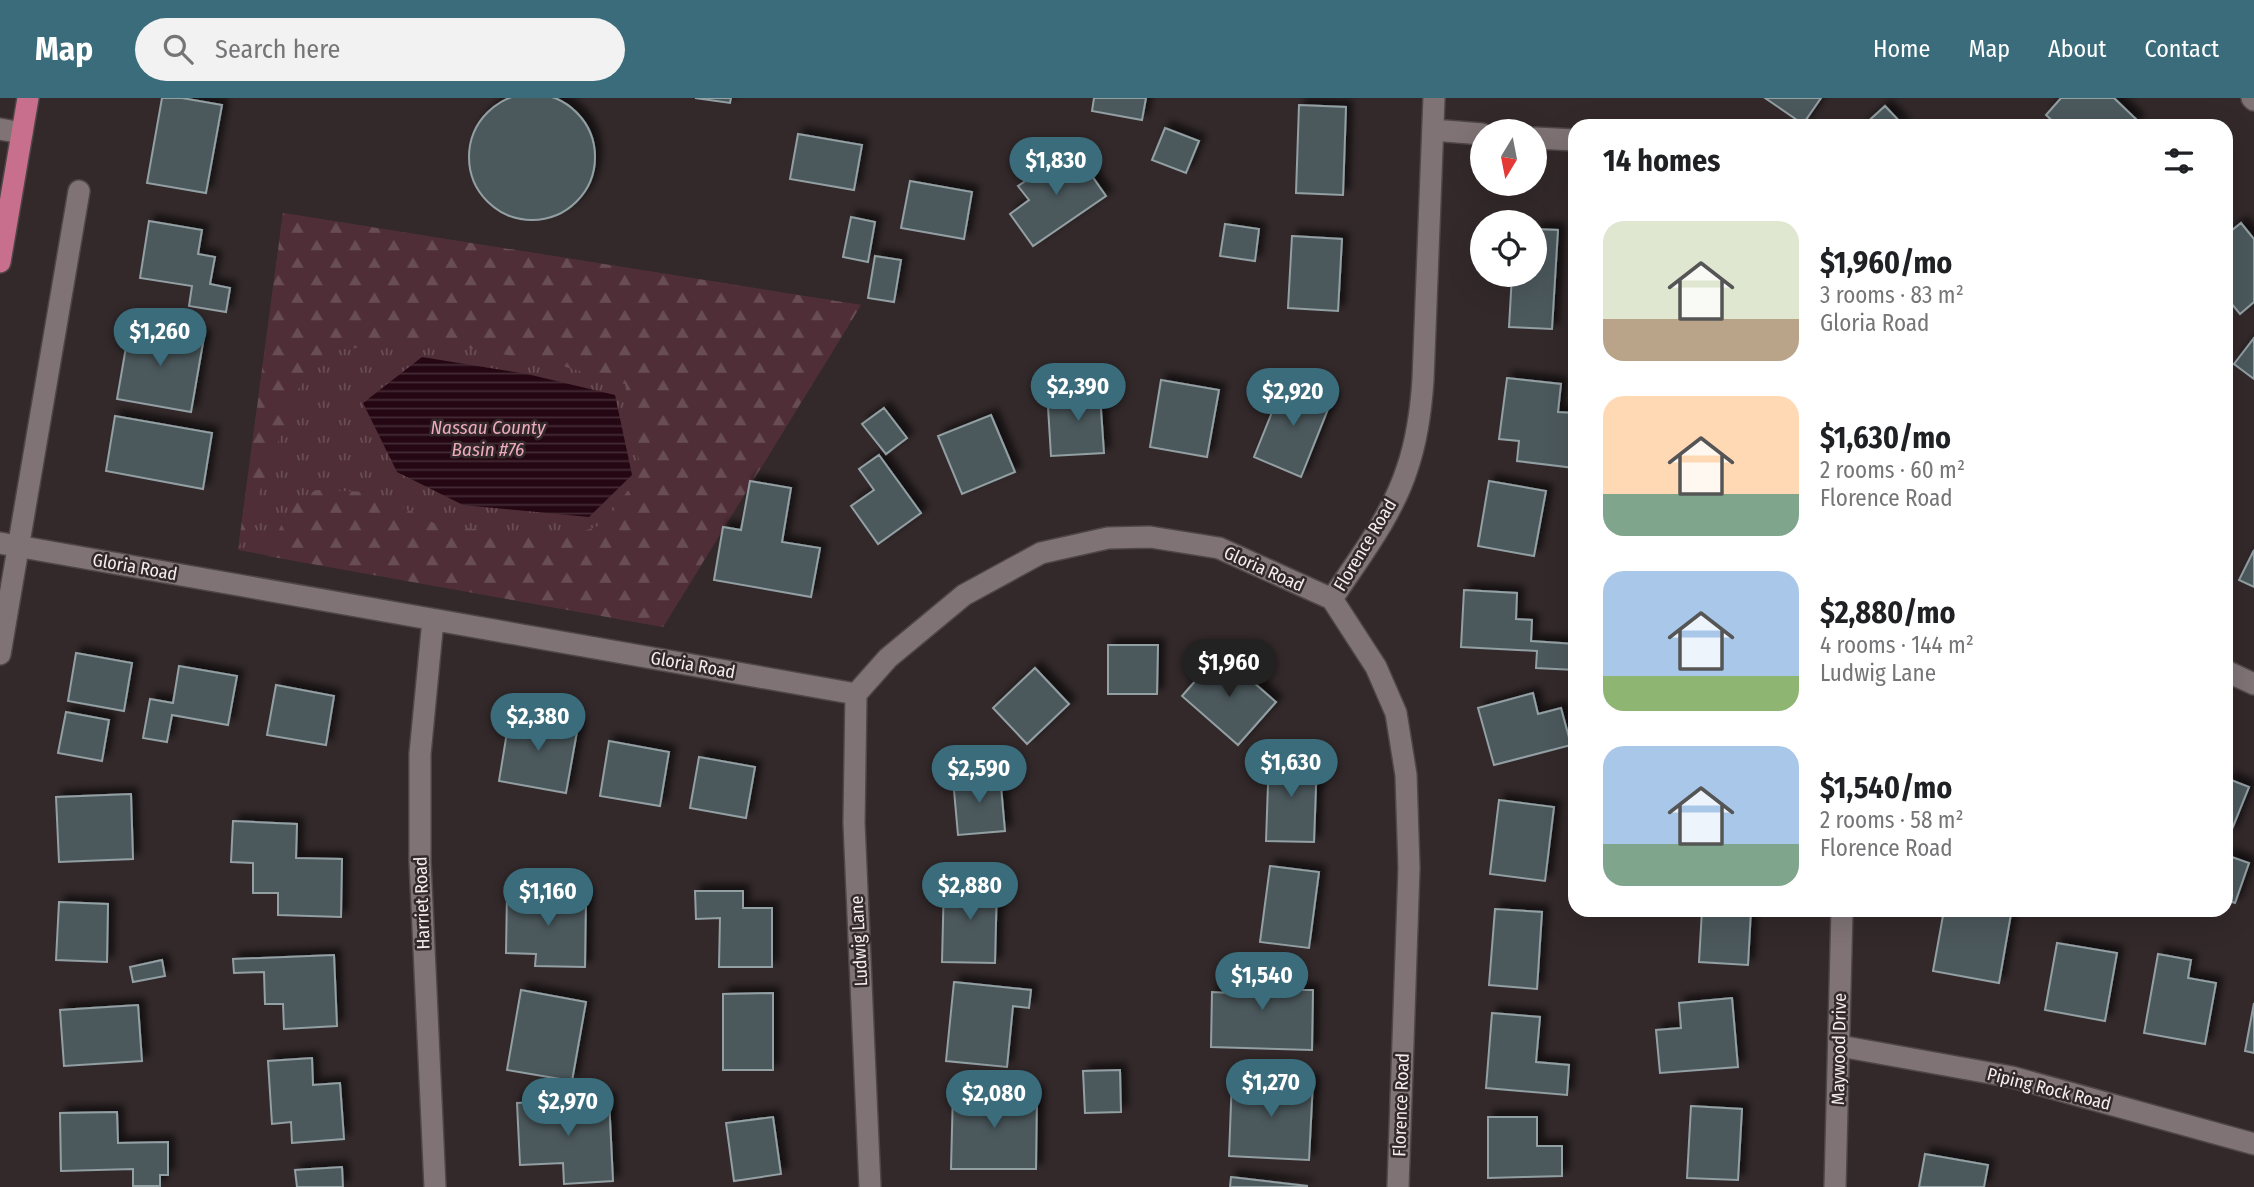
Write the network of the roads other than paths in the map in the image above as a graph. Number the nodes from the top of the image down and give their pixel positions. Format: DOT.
graph roads {
  1 [pos="28,98"];
  2 [pos="1434,98"];
  3 [pos="0,129"];
  4 [pos="1433,130"];
  5 [pos="22,133"];
  6 [pos="1470,133"];
  7 [pos="1547,139"];
  8 [pos="1568,140"];
  9 [pos="79,191"];
  10 [pos="0,262"];
  11 [pos="10,545"];
  12 [pos="1332,599"];
  13 [pos="433,620"];
  14 [pos="0,654"];
  15 [pos="2233,674"];
  16 [pos="2254,684"];
  17 [pos="856,694"];
  18 [pos="1842,917"];
  19 [pos="1840,1046"];
  20 [pos="2254,1144"];
  21 [pos="435,1187"];
  22 [pos="870,1187"];
  23 [pos="1398,1187"];
  24 [pos="1835,1187"];
  1 -- 5 [label="main road"];
  2 -- 4 [label="street, Florence Road"];
  3 -- 5 [label="street"];
  4 -- 6 [label="street"];
  4 -- 12 [label="street, Florence Road"];
  5 -- 10 [label="main road"];
  7 -- 8 [label="street"];
  9 -- 11 [label="street"];
  11 -- 13 [label="street, Gloria Road"];
  11 -- 14 [label="street"];
  12 -- 17 [label="street, Gloria Road"];
  12 -- 23 [label="street, Florence Road"];
  13 -- 17 [label="street, Gloria Road"];
  13 -- 21 [label="street, Harriet Road"];
  15 -- 16 [label="street"];
  17 -- 22 [label="street, Ludwig Lane"];
  18 -- 19 [label="street, Maywood Drive"];
  19 -- 20 [label="street, Piping Rock Road"];
  19 -- 24 [label="street, Maywood Drive"];
}
